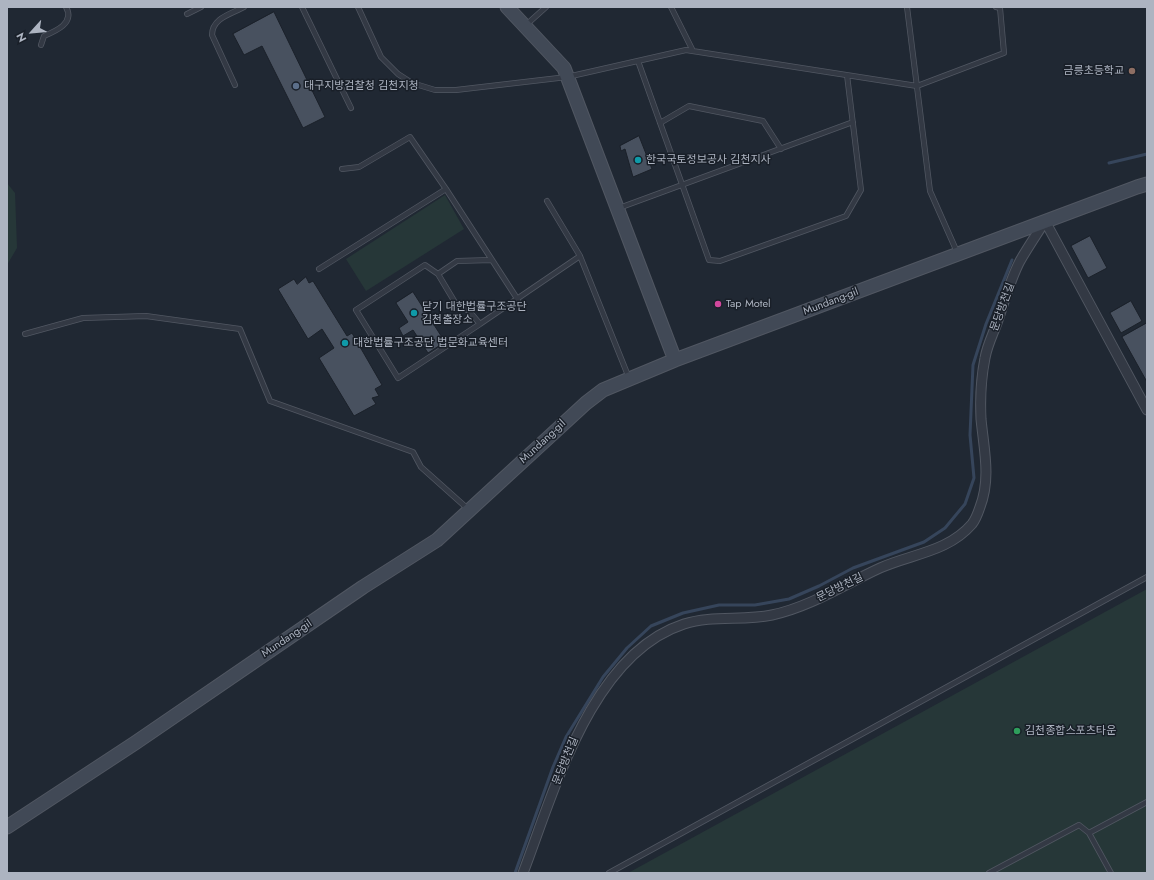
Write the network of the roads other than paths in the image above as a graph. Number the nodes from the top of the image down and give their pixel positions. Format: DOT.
graph roads {
  1 [pos="66,7"];
  2 [pos="201,7"];
  3 [pos="244,7"];
  4 [pos="302,7"];
  5 [pos="358,7"];
  6 [pos="508,7"];
  7 [pos="546,7"];
  8 [pos="671,7"];
  9 [pos="907,7"];
  10 [pos="996,7"];
  11 [pos="187,14"];
  12 [pos="525,26"];
  13 [pos="41,46"];
  14 [pos="693,51"];
  15 [pos="638,61"];
  16 [pos="847,75"];
  17 [pos="567,78"];
  18 [pos="235,85"];
  19 [pos="917,86"];
  20 [pos="350,108"];
  21 [pos="853,122"];
  22 [pos="660,123"];
  23 [pos="781,149"];
  24 [pos="342,169"];
  25 [pos="1147,184"];
  26 [pos="682,185"];
  27 [pos="446,189"];
  28 [pos="547,201"];
  29 [pos="617,209"];
  30 [pos="1045,221"];
  31 [pos="958,254"];
  32 [pos="580,256"];
  33 [pos="491,260"];
  34 [pos="319,269"];
  35 [pos="438,274"];
  36 [pos="518,300"];
  37 [pos="480,324"];
  38 [pos="25,334"];
  39 [pos="675,360"];
  40 [pos="629,379"];
  41 [pos="1147,410"];
  42 [pos="469,510"];
  43 [pos="1147,577"];
  44 [pos="1147,802"];
  45 [pos="7,827"];
  46 [pos="1089,833"];
  47 [pos="523,873"];
  48 [pos="608,873"];
  49 [pos="989,873"];
  50 [pos="1111,873"];
  1 -- 13 [label="lane"];
  2 -- 11 [label="lane"];
  3 -- 18 [label="lane"];
  4 -- 20 [label="lane"];
  5 -- 17 [label="lane"];
  6 -- 12 [label="street"];
  7 -- 12 [label="lane"];
  8 -- 14 [label="lane"];
  9 -- 19 [label="lane"];
  10 -- 19 [label="lane"];
  12 -- 17 [label="street"];
  14 -- 15 [label="lane"];
  14 -- 16 [label="lane"];
  15 -- 17 [label="lane"];
  15 -- 22 [label="lane"];
  16 -- 19 [label="lane"];
  16 -- 21 [label="lane"];
  17 -- 29 [label="street"];
  19 -- 31 [label="lane"];
  21 -- 23 [label="lane"];
  21 -- 26 [label="lane"];
  22 -- 23 [label="lane"];
  22 -- 26 [label="lane"];
  23 -- 26 [label="lane"];
  24 -- 27 [label="lane"];
  25 -- 30 [label="street, Mundang-gil"];
  26 -- 29 [label="lane"];
  27 -- 33 [label="lane"];
  27 -- 34 [label="lane"];
  28 -- 32 [label="lane"];
  29 -- 39 [label="street"];
  30 -- 31 [label="street, Mundang-gil"];
  30 -- 41 [label="street"];
  30 -- 47 [label="street, 문당방천길"];
  31 -- 39 [label="street, Mundang-gil"];
  32 -- 36 [label="lane"];
  32 -- 40 [label="lane"];
  33 -- 35 [label="lane"];
  33 -- 36 [label="lane"];
  35 -- 37 [label="lane"];
  35 -- 37 [label="lane"];
  36 -- 37 [label="lane"];
  38 -- 42 [label="lane"];
  39 -- 40 [label="street, Mundang-gil"];
  40 -- 42 [label="street, Mundang-gil"];
  42 -- 45 [label="street, Mundang-gil"];
  43 -- 48 [label="lane"];
  44 -- 46 [label="lane"];
  46 -- 49 [label="lane"];
  46 -- 50 [label="lane"];
}
